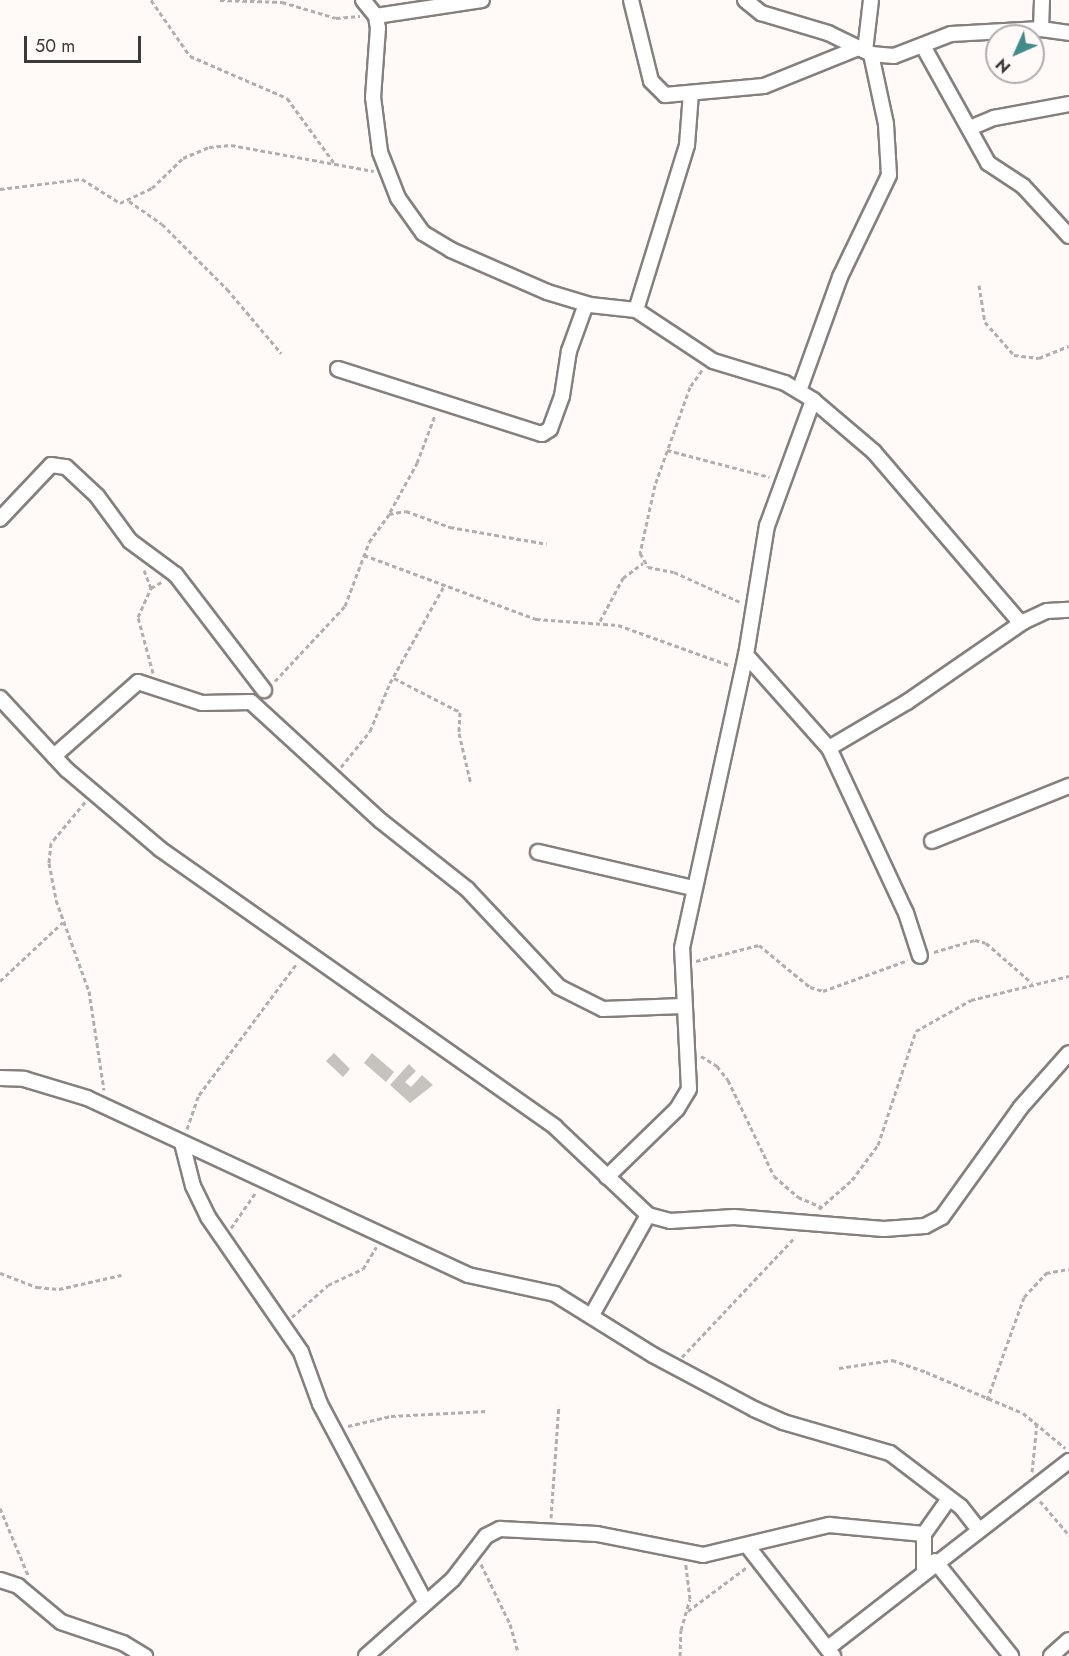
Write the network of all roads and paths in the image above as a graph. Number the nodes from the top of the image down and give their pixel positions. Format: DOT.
graph roads {
  1 [pos="151,0"];
  2 [pos="220,0"];
  3 [pos="363,0"];
  4 [pos="482,0"];
  5 [pos="631,0"];
  6 [pos="745,0"];
  7 [pos="871,0"];
  8 [pos="1042,0"];
  9 [pos="375,13"];
  10 [pos="1041,24"];
  11 [pos="1045,30"];
  12 [pos="985,32"];
  13 [pos="1069,33"];
  14 [pos="923,46"];
  15 [pos="865,51"];
  16 [pos="691,93"];
  17 [pos="1069,104"];
  18 [pos="970,128"];
  19 [pos="335,164"];
  20 [pos="387,174"];
  21 [pos="0,189"];
  22 [pos="129,201"];
  23 [pos="1069,236"];
  24 [pos="979,285"];
  25 [pos="586,304"];
  26 [pos="636,310"];
  27 [pos="1069,346"];
  28 [pos="281,353"];
  29 [pos="713,361"];
  30 [pos="338,369"];
  31 [pos="798,391"];
  32 [pos="440,400"];
  33 [pos="813,400"];
  34 [pos="668,450"];
  35 [pos="783,481"];
  36 [pos="389,514"];
  37 [pos="0,519"];
  38 [pos="547,544"];
  39 [pos="364,555"];
  40 [pos="644,563"];
  41 [pos="176,575"];
  42 [pos="445,584"];
  43 [pos="752,607"];
  44 [pos="1069,610"];
  45 [pos="600,621"];
  46 [pos="1023,622"];
  47 [pos="746,655"];
  48 [pos="742,670"];
  49 [pos="394,678"];
  50 [pos="157,686"];
  51 [pos="264,690"];
  52 [pos="0,698"];
  53 [pos="829,748"];
  54 [pos="54,756"];
  55 [pos="332,777"];
  56 [pos="471,784"];
  57 [pos="1069,786"];
  58 [pos="93,794"];
  59 [pos="932,841"];
  60 [pos="538,852"];
  61 [pos="693,888"];
  62 [pos="63,922"];
  63 [pos="304,951"];
  64 [pos="920,956"];
  65 [pos="681,966"];
  66 [pos="1069,976"];
  67 [pos="0,981"];
  68 [pos="1032,983"];
  69 [pos="682,1006"];
  70 [pos="689,1052"];
  71 [pos="1069,1053"];
  72 [pos="0,1078"];
  73 [pos="109,1110"];
  74 [pos="182,1143"];
  75 [pos="607,1177"];
  76 [pos="263,1180"];
  77 [pos="822,1207"];
  78 [pos="648,1215"];
  79 [pos="808,1222"];
  80 [pos="380,1237"];
  81 [pos="222,1240"];
  82 [pos="1069,1269"];
  83 [pos="0,1273"];
  84 [pos="121,1275"];
  85 [pos="593,1313"];
  86 [pos="284,1324"];
  87 [pos="674,1366"];
  88 [pos="839,1368"];
  89 [pos="987,1401"];
  90 [pos="559,1405"];
  91 [pos="487,1411"];
  92 [pos="1037,1423"];
  93 [pos="334,1430"];
  94 [pos="1069,1452"];
  95 [pos="1069,1461"];
  96 [pos="1029,1491"];
  97 [pos="948,1500"];
  98 [pos="0,1508"];
  99 [pos="978,1529"];
  100 [pos="550,1532"];
  101 [pos="924,1534"];
  102 [pos="1069,1534"];
  103 [pos="474,1552"];
  104 [pos="753,1553"];
  105 [pos="684,1554"];
  106 [pos="935,1561"];
  107 [pos="924,1570"];
  108 [pos="0,1580"];
  109 [pos="34,1600"];
  110 [pos="426,1603"];
  111 [pos="688,1611"];
  112 [pos="1069,1640"];
  113 [pos="518,1652"];
  114 [pos="830,1652"];
  115 [pos="145,1656"];
  116 [pos="366,1656"];
  117 [pos="680,1656"];
  118 [pos="1011,1656"];
  119 [pos="1051,1656"];
  1 -- 19 [label="path"];
  2 -- 9 [label="path"];
  3 -- 9 [label="street"];
  4 -- 9 [label="street"];
  5 -- 16 [label="street"];
  6 -- 15 [label="street"];
  7 -- 15 [label="street"];
  8 -- 10 [label="street"];
  9 -- 20 [label="street"];
  11 -- 13 [label="street"];
  12 -- 14 [label="street"];
  14 -- 15 [label="street"];
  14 -- 18 [label="street"];
  15 -- 16 [label="street"];
  15 -- 31 [label="street"];
  16 -- 26 [label="street"];
  17 -- 18 [label="street"];
  18 -- 23 [label="street"];
  19 -- 20 [label="path"];
  19 -- 22 [label="path"];
  20 -- 25 [label="street"];
  21 -- 22 [label="path"];
  22 -- 28 [label="path"];
  24 -- 27 [label="path"];
  25 -- 26 [label="street"];
  25 -- 32 [label="street"];
  26 -- 29 [label="street"];
  29 -- 31 [label="street"];
  29 -- 34 [label="path"];
  30 -- 32 [label="street"];
  31 -- 33 [label="street"];
  32 -- 36 [label="path"];
  33 -- 35 [label="street"];
  33 -- 46 [label="street"];
  34 -- 35 [label="path"];
  34 -- 40 [label="path"];
  35 -- 43 [label="street"];
  36 -- 38 [label="path"];
  36 -- 39 [label="path"];
  37 -- 41 [label="street"];
  39 -- 42 [label="path"];
  39 -- 51 [label="path"];
  40 -- 43 [label="path"];
  40 -- 45 [label="path"];
  41 -- 50 [label="path"];
  41 -- 51 [label="street"];
  42 -- 45 [label="path"];
  42 -- 49 [label="path"];
  43 -- 47 [label="street"];
  44 -- 46 [label="street"];
  45 -- 48 [label="path"];
  46 -- 53 [label="street"];
  47 -- 48 [label="street"];
  47 -- 53 [label="street"];
  48 -- 61 [label="street"];
  49 -- 55 [label="path"];
  49 -- 56 [label="path"];
  50 -- 54 [label="street"];
  50 -- 55 [label="street"];
  52 -- 54 [label="street"];
  53 -- 64 [label="street"];
  54 -- 58 [label="street"];
  55 -- 69 [label="street"];
  57 -- 59 [label="street"];
  58 -- 62 [label="path"];
  58 -- 63 [label="street"];
  60 -- 61 [label="street"];
  61 -- 65 [label="street"];
  62 -- 67 [label="path"];
  62 -- 73 [label="path"];
  63 -- 74 [label="path"];
  63 -- 75 [label="street"];
  64 -- 65 [label="path"];
  64 -- 68 [label="path"];
  65 -- 69 [label="street"];
  66 -- 68 [label="path"];
  68 -- 77 [label="path"];
  69 -- 70 [label="street"];
  70 -- 75 [label="street"];
  70 -- 77 [label="path"];
  71 -- 79 [label="street"];
  72 -- 73 [label="street"];
  73 -- 74 [label="street"];
  74 -- 76 [label="street"];
  74 -- 81 [label="street"];
  75 -- 78 [label="street"];
  76 -- 80 [label="street"];
  76 -- 81 [label="path"];
  77 -- 79 [label="path"];
  78 -- 79 [label="street"];
  78 -- 85 [label="street"];
  79 -- 87 [label="path"];
  80 -- 85 [label="street"];
  80 -- 86 [label="path"];
  81 -- 86 [label="street"];
  82 -- 89 [label="path"];
  83 -- 84 [label="path"];
  85 -- 87 [label="street"];
  86 -- 93 [label="street"];
  87 -- 97 [label="street"];
  88 -- 89 [label="path"];
  89 -- 92 [label="path"];
  90 -- 100 [label="path"];
  91 -- 93 [label="path"];
  92 -- 94 [label="path"];
  92 -- 96 [label="path"];
  93 -- 110 [label="street"];
  95 -- 96 [label="street"];
  96 -- 99 [label="street"];
  96 -- 102 [label="path"];
  97 -- 99 [label="street"];
  97 -- 101 [label="street"];
  98 -- 109 [label="path"];
  99 -- 106 [label="street"];
  100 -- 103 [label="street"];
  100 -- 105 [label="street"];
  101 -- 104 [label="street"];
  101 -- 107 [label="street"];
  103 -- 110 [label="street"];
  103 -- 113 [label="path"];
  104 -- 105 [label="street"];
  104 -- 111 [label="path"];
  104 -- 114 [label="street"];
  105 -- 111 [label="path"];
  106 -- 107 [label="street"];
  106 -- 118 [label="street"];
  107 -- 114 [label="street"];
  108 -- 109 [label="street"];
  109 -- 115 [label="street"];
  110 -- 116 [label="street"];
  111 -- 117 [label="path"];
  112 -- 119 [label="street"];
}
